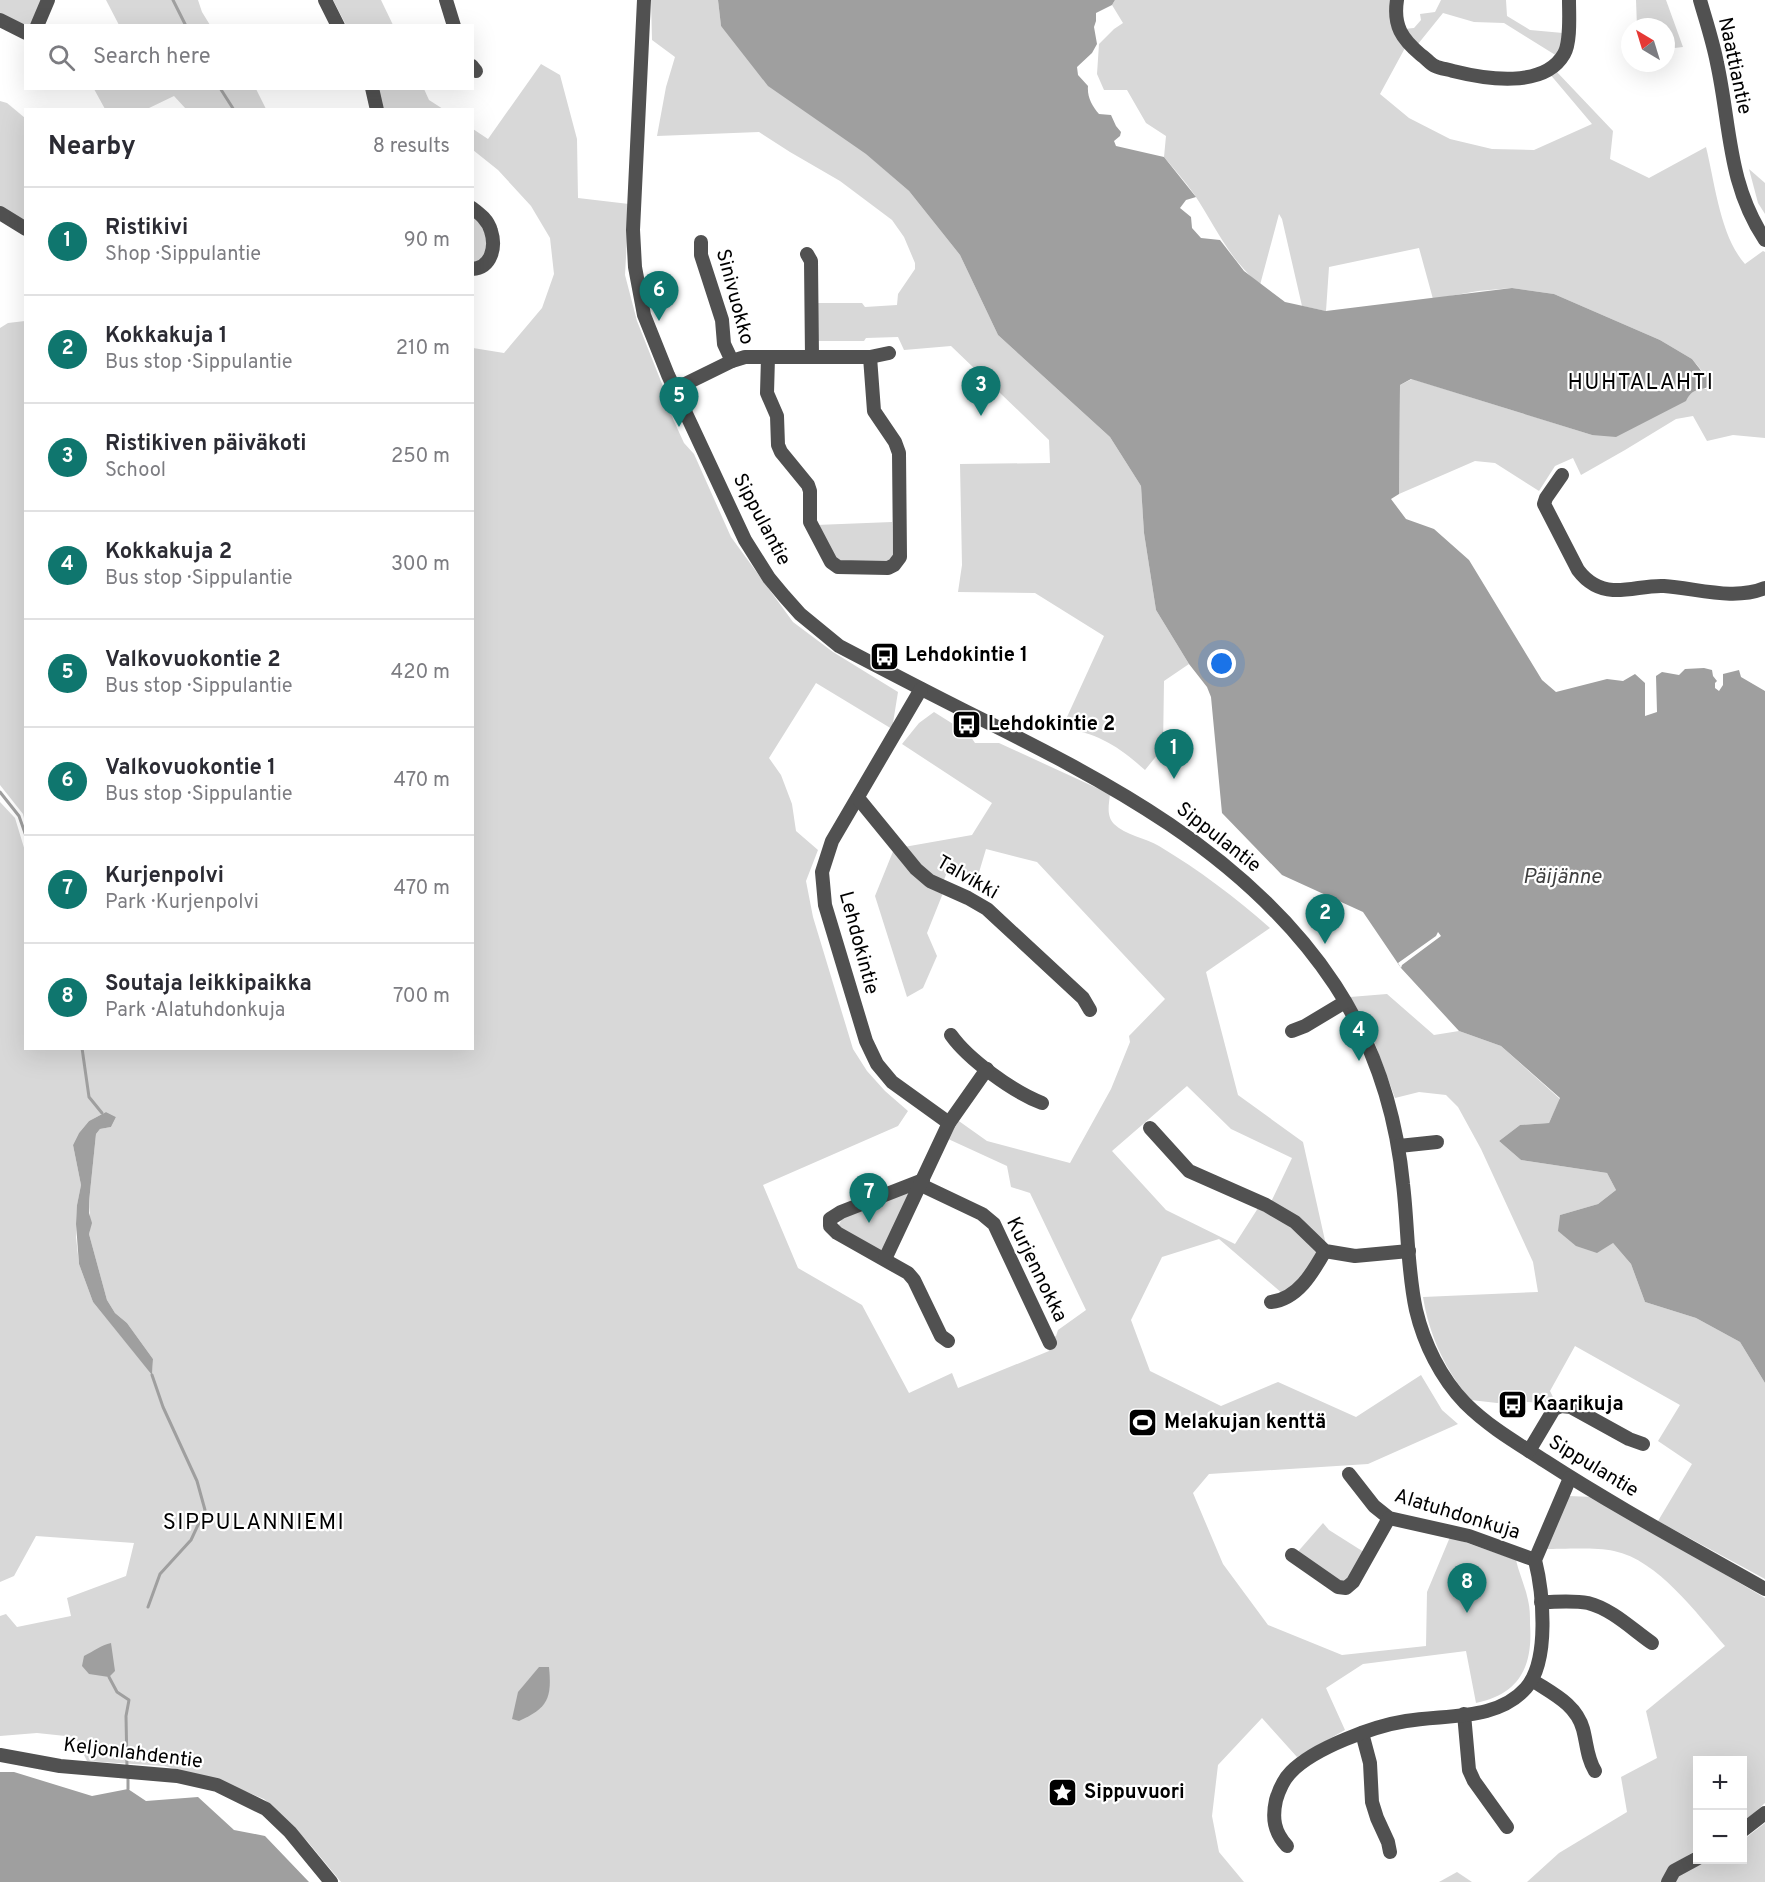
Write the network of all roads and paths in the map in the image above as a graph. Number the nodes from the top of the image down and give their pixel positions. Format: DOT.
graph roads {
  1 [pos="48,0"];
  2 [pos="325,0"];
  3 [pos="446,0"];
  4 [pos="644,0"];
  5 [pos="1397,0"];
  6 [pos="1569,0"];
  7 [pos="1700,0"];
  8 [pos="0,20"];
  9 [pos="38,24"];
  10 [pos="337,24"];
  11 [pos="453,24"];
  12 [pos="24,32"];
  13 [pos="372,90"];
  14 [pos="377,108"];
  15 [pos="474,209"];
  16 [pos="0,213"];
  17 [pos="24,228"];
  18 [pos="1765,240"];
  19 [pos="701,243"];
  20 [pos="807,254"];
  21 [pos="474,268"];
  22 [pos="889,353"];
  23 [pos="768,357"];
  24 [pos="812,357"];
  25 [pos="870,357"];
  26 [pos="732,361"];
  27 [pos="675,389"];
  28 [pos="1562,475"];
  29 [pos="1765,588"];
  30 [pos="921,689"];
  31 [pos="858,798"];
  32 [pos="1345,1002"];
  33 [pos="1090,1010"];
  34 [pos="1292,1031"];
  35 [pos="951,1035"];
  36 [pos="987,1069"];
  37 [pos="1042,1103"];
  38 [pos="949,1123"];
  39 [pos="1150,1128"];
  40 [pos="1437,1142"];
  41 [pos="1399,1146"];
  42 [pos="922,1183"];
  43 [pos="1324,1251"];
  44 [pos="1409,1251"];
  45 [pos="885,1259"];
  46 [pos="1271,1302"];
  47 [pos="948,1341"];
  48 [pos="1050,1342"];
  49 [pos="1643,1444"];
  50 [pos="1529,1451"];
  51 [pos="1349,1474"];
  52 [pos="1570,1478"];
  53 [pos="1389,1518"];
  54 [pos="1292,1555"];
  55 [pos="1535,1560"];
  56 [pos="1765,1589"];
  57 [pos="1541,1602"];
  58 [pos="1652,1643"];
  59 [pos="1532,1680"];
  60 [pos="1464,1714"];
  61 [pos="1362,1733"];
  62 [pos="0,1755"];
  63 [pos="1595,1771"];
  64 [pos="1765,1813"];
  65 [pos="1507,1827"];
  66 [pos="1747,1828"];
  67 [pos="1287,1846"];
  68 [pos="1390,1852"];
  69 [pos="1693,1861"];
  70 [pos="331,1882"];
  71 [pos="1668,1882"];
  1 -- 9 [label="street"];
  2 -- 10 [label="street"];
  3 -- 11 [label="street"];
  4 -- 27 [label="street, Sippulantie"];
  5 -- 6 [label="street"];
  7 -- 18 [label="street, Naattiantie"];
  8 -- 12 [label="street"];
  13 -- 14 [label="street"];
  15 -- 21 [label="street"];
  16 -- 17 [label="street"];
  19 -- 26 [label="street, Sinivuokko"];
  20 -- 24 [label="street"];
  22 -- 25 [label="street"];
  23 -- 24 [label="street"];
  23 -- 25 [label="street"];
  23 -- 26 [label="street"];
  24 -- 25 [label="street"];
  26 -- 27 [label="street"];
  27 -- 30 [label="street, Sippulantie"];
  28 -- 29 [label="street"];
  30 -- 31 [label="street, Lehdokintie"];
  30 -- 32 [label="street, Sippulantie"];
  31 -- 33 [label="street, Talvikki"];
  31 -- 38 [label="street, Lehdokintie"];
  32 -- 34 [label="street"];
  32 -- 41 [label="street, Sippulantie"];
  35 -- 36 [label="street"];
  36 -- 37 [label="street"];
  36 -- 38 [label="street"];
  38 -- 42 [label="street"];
  39 -- 43 [label="street"];
  40 -- 41 [label="street"];
  41 -- 44 [label="street, Sippulantie"];
  42 -- 45 [label="street"];
  42 -- 45 [label="street"];
  42 -- 48 [label="street, Kurjennokka"];
  43 -- 44 [label="street"];
  43 -- 46 [label="street"];
  44 -- 50 [label="street, Sippulantie"];
  45 -- 47 [label="street"];
  49 -- 50 [label="street"];
  50 -- 52 [label="street, Sippulantie"];
  51 -- 53 [label="street, Alatuhdonkuja"];
  52 -- 55 [label="street"];
  52 -- 56 [label="street, Sippulantie"];
  53 -- 54 [label="street"];
  53 -- 55 [label="street, Alatuhdonkuja"];
  55 -- 57 [label="street"];
  57 -- 58 [label="street"];
  57 -- 59 [label="street"];
  59 -- 60 [label="street"];
  59 -- 63 [label="street"];
  60 -- 61 [label="street"];
  60 -- 65 [label="street"];
  61 -- 67 [label="street"];
  61 -- 68 [label="street"];
  62 -- 70 [label="street, Keljonlahdentie"];
  64 -- 66 [label="street"];
  69 -- 71 [label="street"];
}
